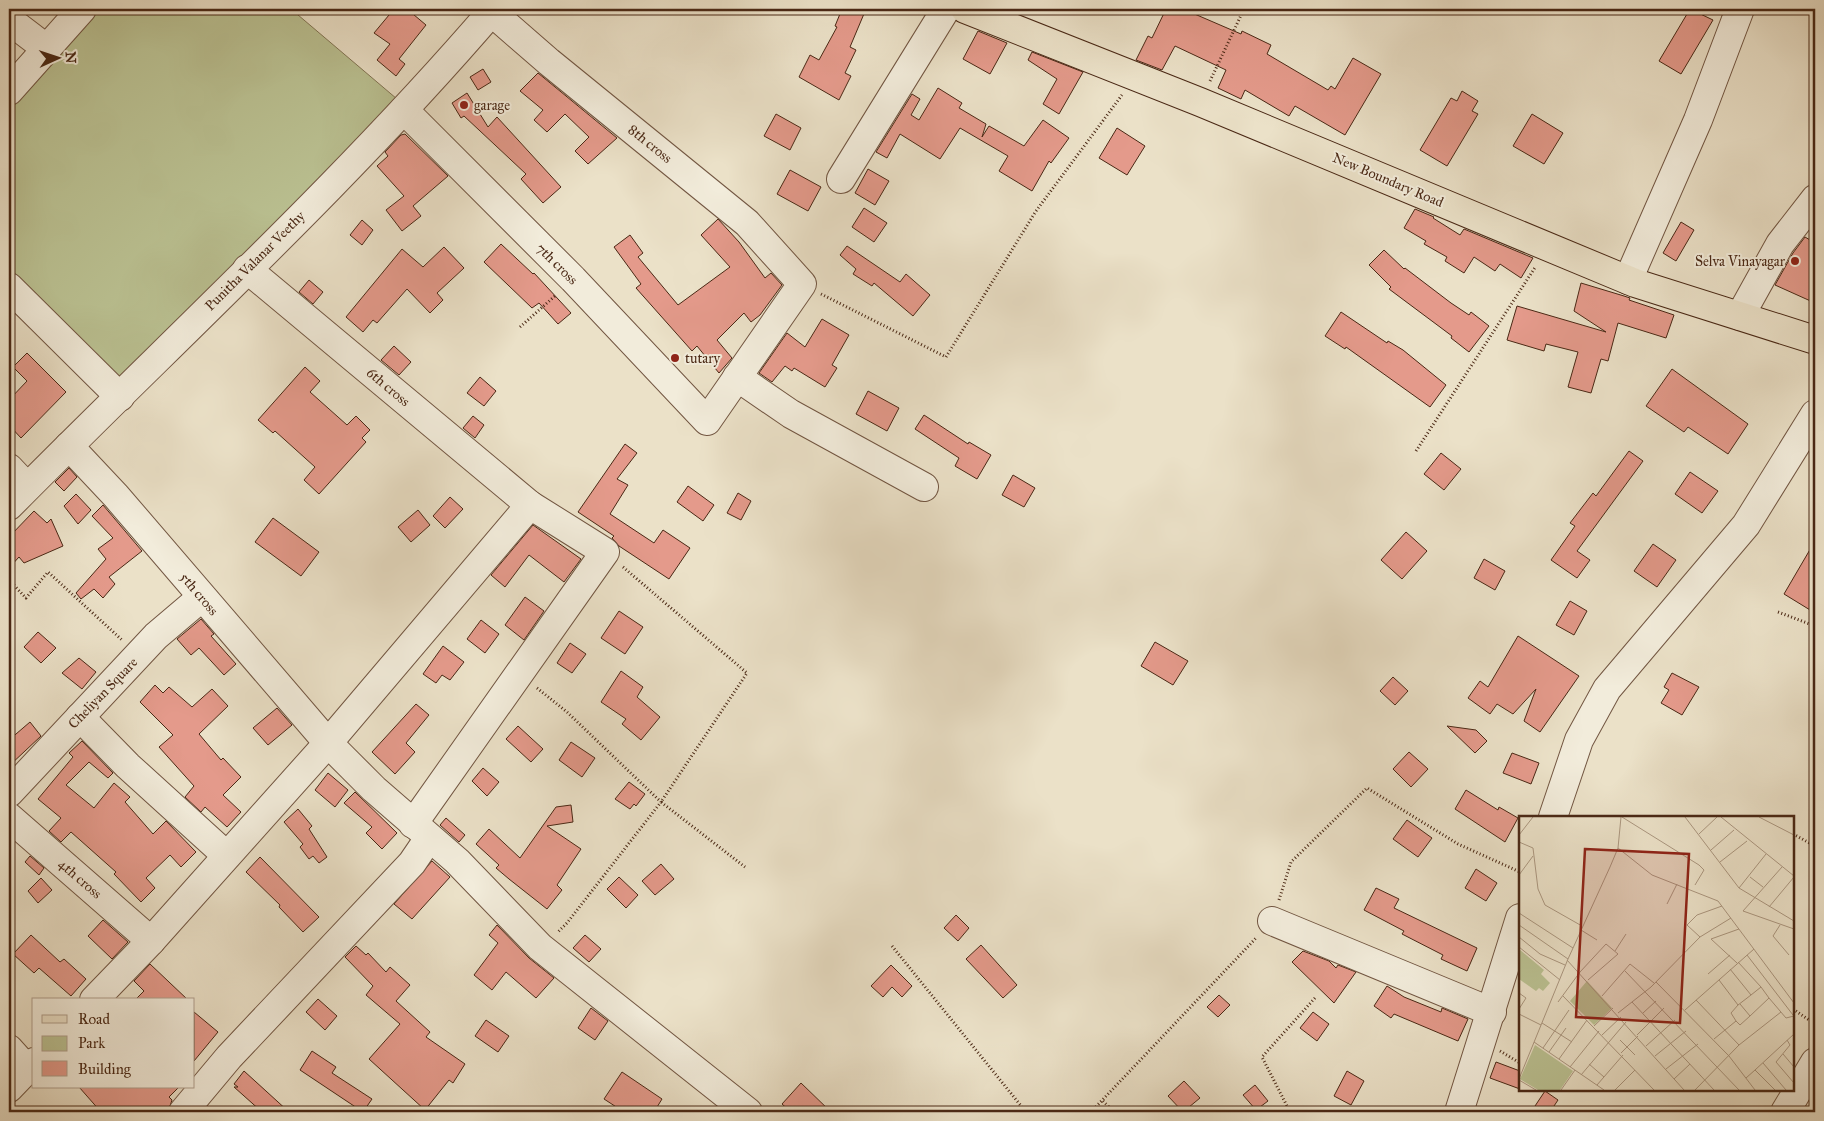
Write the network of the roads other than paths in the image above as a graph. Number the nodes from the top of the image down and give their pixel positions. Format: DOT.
graph roads {
  1 [pos="82,9"];
  2 [pos="946,9"];
  3 [pos="1740,9"];
  4 [pos="491,10"];
  5 [pos="980,11"];
  6 [pos="9,20"];
  7 [pos="47,49"];
  8 [pos="9,91"];
  9 [pos="404,110"];
  10 [pos="841,179"];
  11 [pos="1815,199"];
  12 [pos="247,269"];
  13 [pos="1628,280"];
  14 [pos="9,287"];
  15 [pos="1740,316"];
  16 [pos="1815,340"];
  17 [pos="737,377"];
  18 [pos="120,397"];
  19 [pos="1815,414"];
  20 [pos="69,446"];
  21 [pos="15,487"];
  22 [pos="924,487"];
  23 [pos="530,505"];
  24 [pos="202,597"];
  25 [pos="80,717"];
  26 [pos="328,744"];
  27 [pos="9,793"];
  28 [pos="9,816"];
  29 [pos="1553,816"];
  30 [pos="421,831"];
  31 [pos="226,855"];
  32 [pos="1272,920"];
  33 [pos="1519,921"];
  34 [pos="150,941"];
  35 [pos="96,998"];
  36 [pos="1492,1012"];
  37 [pos="1815,1062"];
  38 [pos="183,1112"];
  39 [pos="748,1112"];
  40 [pos="1459,1112"];
  41 [pos="1785,1112"];
  1 -- 7 [label="street"];
  2 -- 10 [label="street"];
  3 -- 13 [label="street"];
  4 -- 9 [label="street, Punitha Valanar Veethy"];
  4 -- 17 [label="street, 8th cross"];
  5 -- 13 [label="main road, New Boundary Road"];
  6 -- 7 [label="street"];
  7 -- 8 [label="street"];
  9 -- 12 [label="street, Punitha Valanar Veethy"];
  9 -- 17 [label="street, 7th cross"];
  11 -- 15 [label="street"];
  12 -- 18 [label="street, Punitha Valanar Veethy"];
  12 -- 23 [label="street, 6th cross"];
  13 -- 15 [label="main road, New Boundary Road"];
  14 -- 18 [label="street"];
  15 -- 16 [label="main road, New Boundary Road"];
  17 -- 22 [label="street"];
  18 -- 20 [label="street, Punitha Valanar Veethy"];
  19 -- 29 [label="street"];
  20 -- 21 [label="street, Punitha Valanar Veethy"];
  20 -- 24 [label="street, 5th cross"];
  23 -- 26 [label="street"];
  23 -- 30 [label="street, 6th cross"];
  24 -- 25 [label="street, Cheliyan Square"];
  24 -- 26 [label="street, 5th cross"];
  25 -- 27 [label="street, Cheliyan Square"];
  25 -- 31 [label="street"];
  26 -- 30 [label="street, 5th cross"];
  26 -- 31 [label="street"];
  28 -- 34 [label="street, 4th cross"];
  30 -- 38 [label="street"];
  30 -- 39 [label="street, 5th cross"];
  31 -- 34 [label="street"];
  32 -- 36 [label="street"];
  33 -- 36 [label="street"];
  34 -- 35 [label="street"];
  36 -- 40 [label="street"];
  37 -- 41 [label="street"];
}
